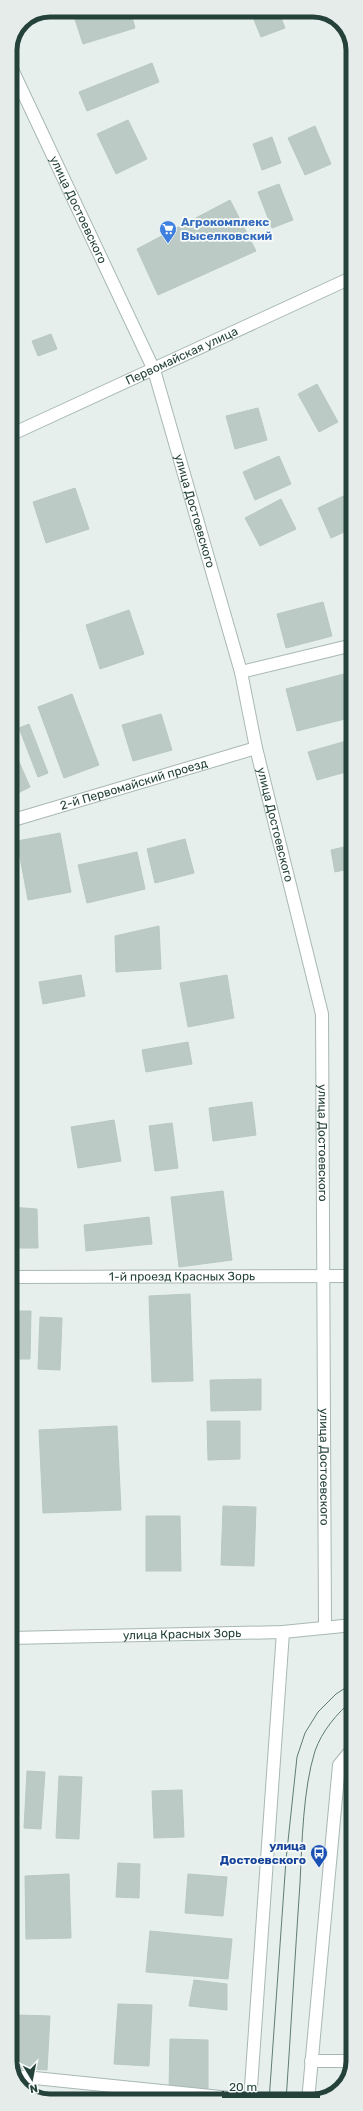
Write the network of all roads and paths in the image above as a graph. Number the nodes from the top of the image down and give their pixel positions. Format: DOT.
graph roads {
  1 [pos="17,80"];
  2 [pos="346,280"];
  3 [pos="154,370"];
  4 [pos="17,432"];
  5 [pos="346,648"];
  6 [pos="241,672"];
  7 [pos="256,748"];
  8 [pos="17,818"];
  9 [pos="324,1276"];
  10 [pos="346,1276"];
  11 [pos="17,1277"];
  12 [pos="346,1626"];
  13 [pos="325,1627"];
  14 [pos="283,1632"];
  15 [pos="17,1638"];
  16 [pos="346,1757"];
  17 [pos="311,2061"];
  18 [pos="346,2062"];
  19 [pos="21,2077"];
  20 [pos="184,2094"];
  21 [pos="250,2094"];
  22 [pos="309,2094"];
  1 -- 3 [label="street, улица Достоевского"];
  2 -- 3 [label="street, Первомайская улица"];
  3 -- 4 [label="street, Первомайская улица"];
  3 -- 6 [label="street, улица Достоевского"];
  5 -- 6 [label="street"];
  6 -- 7 [label="street, улица Достоевского"];
  7 -- 8 [label="street, 2-й Первомайский проезд"];
  7 -- 9 [label="street, улица Достоевского"];
  9 -- 10 [label="street, 1-й проезд Красных Зорь"];
  9 -- 11 [label="street, 1-й проезд Красных Зорь"];
  9 -- 13 [label="street, улица Достоевского"];
  12 -- 13 [label="street, улица Красных Зорь"];
  13 -- 14 [label="street, улица Красных Зорь"];
  14 -- 15 [label="street, улица Красных Зорь"];
  14 -- 21 [label="street"];
  16 -- 17 [label="street"];
  17 -- 18 [label="street"];
  17 -- 22 [label="street"];
  19 -- 20 [label="street"];
}
